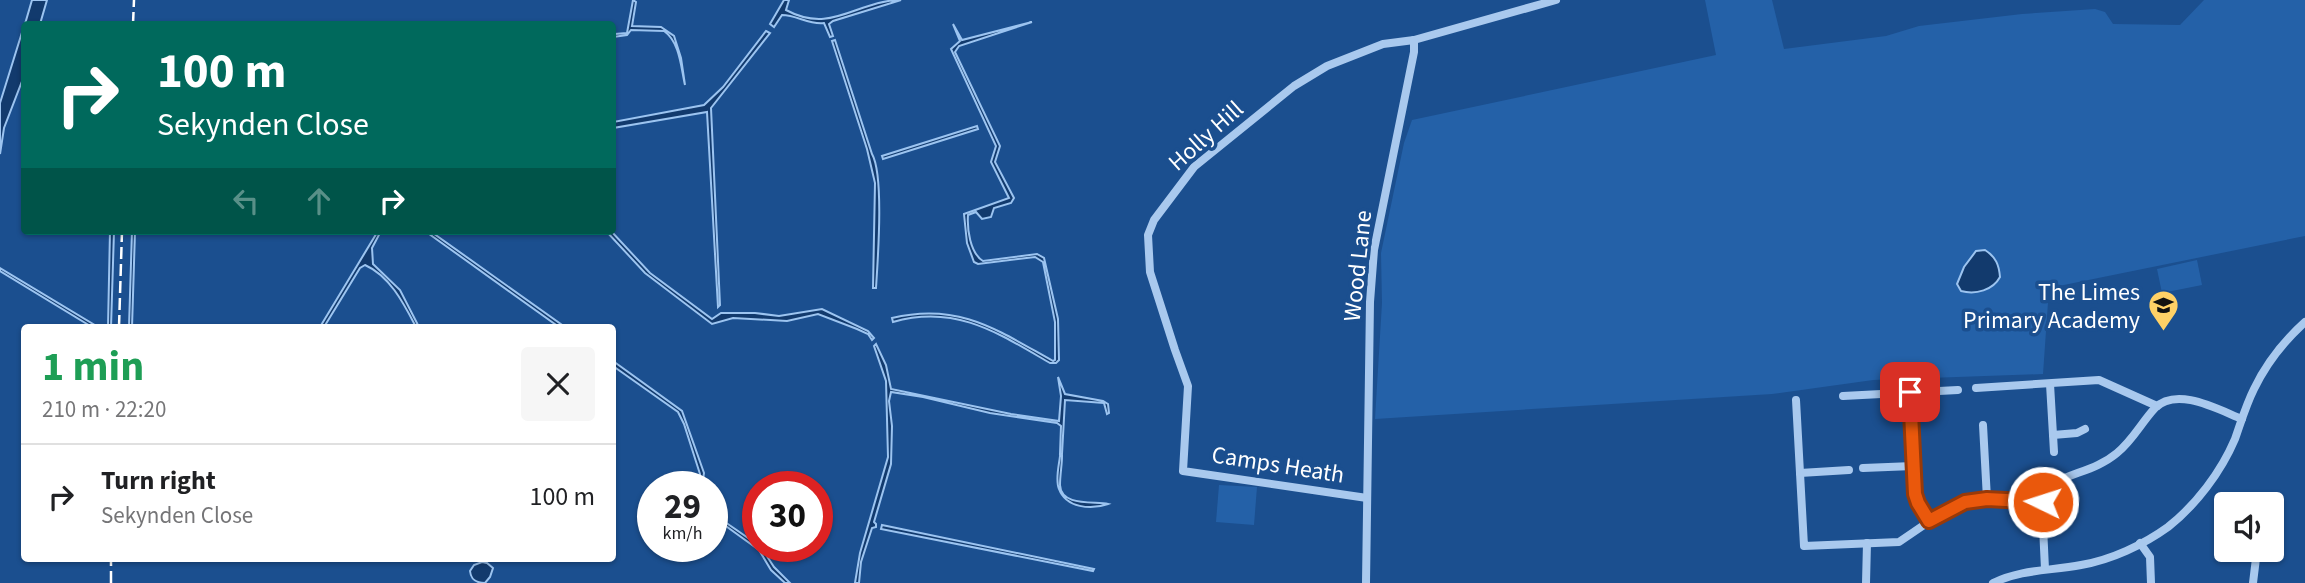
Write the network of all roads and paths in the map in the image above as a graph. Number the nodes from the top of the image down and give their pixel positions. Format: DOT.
graph roads {
  1 [pos="1556,0"];
  2 [pos="1413,40"];
  3 [pos="2305,322"];
  4 [pos="2050,384"];
  5 [pos="1976,388"];
  6 [pos="1958,390"];
  7 [pos="1910,392"];
  8 [pos="1843,396"];
  9 [pos="1796,400"];
  10 [pos="2157,406"];
  11 [pos="2242,419"];
  12 [pos="1983,425"];
  13 [pos="2085,429"];
  14 [pos="2053,435"];
  15 [pos="2054,452"];
  16 [pos="1913,466"];
  17 [pos="1863,468"];
  18 [pos="1849,470"];
  19 [pos="1183,471"];
  20 [pos="1800,473"];
  21 [pos="1367,498"];
  22 [pos="1987,499"];
  23 [pos="2043,502"];
  24 [pos="1929,521"];
  25 [pos="1867,543"];
  26 [pos="2140,543"];
  27 [pos="2256,562"];
  28 [pos="2045,569"];
  29 [pos="1366,583"];
  30 [pos="1866,583"];
  31 [pos="1993,583"];
  32 [pos="2151,583"];
  33 [pos="2253,583"];
  1 -- 2 [label="street, Holly Hill"];
  2 -- 19 [label="street, Holly Hill"];
  2 -- 21 [label="street, Wood Lane"];
  3 -- 11 [label="street"];
  4 -- 5 [label="street"];
  4 -- 10 [label="street"];
  4 -- 14 [label="street"];
  6 -- 7 [label="street"];
  7 -- 8 [label="street"];
  7 -- 16 [label="street"];
  9 -- 20 [label="street"];
  10 -- 11 [label="street"];
  10 -- 23 [label="street"];
  11 -- 26 [label="street"];
  12 -- 22 [label="street"];
  13 -- 14 [label="street"];
  14 -- 15 [label="street"];
  16 -- 17 [label="street"];
  16 -- 24 [label="street"];
  18 -- 20 [label="street"];
  19 -- 21 [label="street, Camps Heath"];
  20 -- 25 [label="street"];
  21 -- 29 [label="street, Wood Lane"];
  22 -- 23 [label="street"];
  22 -- 24 [label="street"];
  23 -- 28 [label="street"];
  24 -- 25 [label="street"];
  25 -- 30 [label="street"];
  26 -- 28 [label="street"];
  26 -- 32 [label="street"];
  27 -- 33 [label="street"];
  28 -- 31 [label="street"];
}
